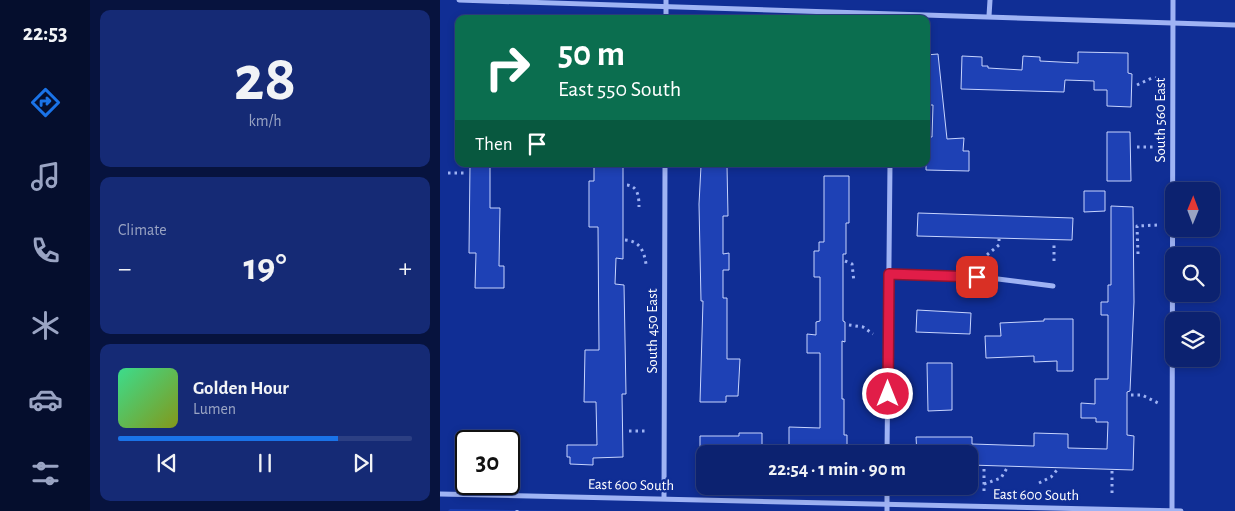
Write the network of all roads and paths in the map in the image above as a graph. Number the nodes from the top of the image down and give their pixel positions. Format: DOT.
graph roads {
  1 [pos="459,0"];
  2 [pos="666,0"];
  3 [pos="990,0"];
  4 [pos="1173,0"];
  5 [pos="666,8"];
  6 [pos="666,15"];
  7 [pos="854,15"];
  8 [pos="930,16"];
  9 [pos="990,16"];
  10 [pos="1173,23"];
  11 [pos="1235,25"];
  12 [pos="1158,78"];
  13 [pos="1137,85"];
  14 [pos="1137,147"];
  15 [pos="1158,147"];
  16 [pos="665,167"];
  17 [pos="890,167"];
  18 [pos="448,173"];
  19 [pos="465,173"];
  20 [pos="627,185"];
  21 [pos="639,206"];
  22 [pos="1158,225"];
  23 [pos="999,239"];
  24 [pos="625,240"];
  25 [pos="1054,242"];
  26 [pos="1138,254"];
  27 [pos="982,259"];
  28 [pos="845,261"];
  29 [pos="1054,261"];
  30 [pos="646,264"];
  31 [pos="889,274"];
  32 [pos="854,282"];
  33 [pos="1053,286"];
  34 [pos="849,324"];
  35 [pos="873,334"];
  36 [pos="1131,395"];
  37 [pos="1158,403"];
  38 [pos="629,431"];
  39 [pos="648,431"];
  40 [pos="887,445"];
  41 [pos="984,467"];
  42 [pos="1006,468"];
  43 [pos="1057,470"];
  44 [pos="1112,471"];
  45 [pos="1040,482"];
  46 [pos="984,484"];
  47 [pos="984,491"];
  48 [pos="1112,493"];
  49 [pos="440,494"];
  50 [pos="887,495"];
  51 [pos="664,498"];
  52 [pos="887,504"];
  53 [pos="887,511"];
  54 [pos="1172,511"];
  55 [pos="1181,511"];
  1 -- 5 [label="street"];
  2 -- 5 [label="street"];
  3 -- 9 [label="street"];
  4 -- 10 [label="street, South 560 East"];
  5 -- 6 [label="street"];
  5 -- 7 [label="street"];
  8 -- 9 [label="street"];
  9 -- 10 [label="street"];
  10 -- 11 [label="street"];
  10 -- 54 [label="street, South 560 East"];
  12 -- 13 [label="path"];
  14 -- 15 [label="path"];
  16 -- 51 [label="street, South 450 East"];
  17 -- 31 [label="street"];
  18 -- 19 [label="path"];
  20 -- 21 [label="path"];
  22 -- 26 [label="path"];
  23 -- 27 [label="path"];
  24 -- 30 [label="path"];
  25 -- 29 [label="path"];
  28 -- 32 [label="path"];
  31 -- 33 [label="street"];
  31 -- 40 [label="street"];
  34 -- 35 [label="path"];
  36 -- 37 [label="path"];
  38 -- 39 [label="path"];
  41 -- 46 [label="path"];
  42 -- 46 [label="path"];
  43 -- 45 [label="path"];
  44 -- 48 [label="path"];
  46 -- 47 [label="path"];
  49 -- 51 [label="street, East 600 South"];
  50 -- 52 [label="street"];
  51 -- 52 [label="street, East 600 South"];
  52 -- 53 [label="street"];
  52 -- 54 [label="street, East 600 South"];
  54 -- 55 [label="street, East 600 South"];
}
